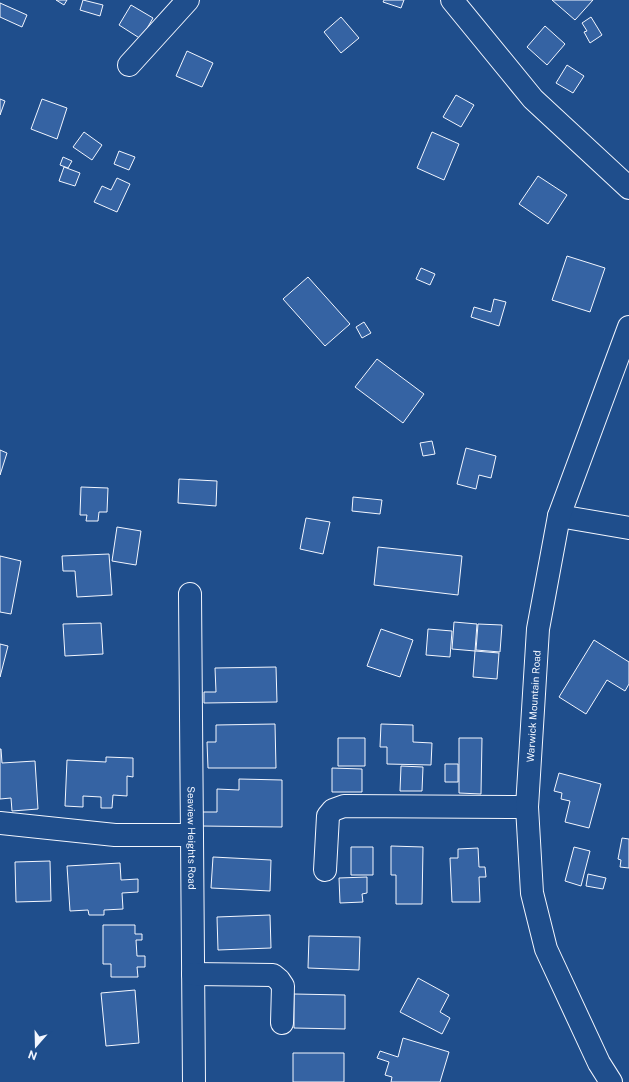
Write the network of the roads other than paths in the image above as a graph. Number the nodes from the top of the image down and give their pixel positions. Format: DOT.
graph roads {
  1 [pos="188,0"];
  2 [pos="452,0"];
  3 [pos="129,65"];
  4 [pos="629,188"];
  5 [pos="629,327"];
  6 [pos="559,516"];
  7 [pos="629,528"];
  8 [pos="190,594"];
  9 [pos="527,808"];
  10 [pos="0,823"];
  11 [pos="192,835"];
  12 [pos="325,870"];
  13 [pos="193,974"];
  14 [pos="282,1023"];
  15 [pos="194,1082"];
  16 [pos="611,1082"];
  1 -- 3 [label="street"];
  2 -- 4 [label="street"];
  5 -- 6 [label="street, Warwick Mountain Road"];
  6 -- 7 [label="street"];
  6 -- 9 [label="street, Warwick Mountain Road"];
  8 -- 11 [label="street, Seaview Heights Road"];
  9 -- 12 [label="street"];
  9 -- 16 [label="street, Warwick Mountain Road"];
  10 -- 11 [label="street"];
  11 -- 13 [label="street, Seaview Heights Road"];
  13 -- 14 [label="street"];
  13 -- 15 [label="street, Seaview Heights Road"];
}
